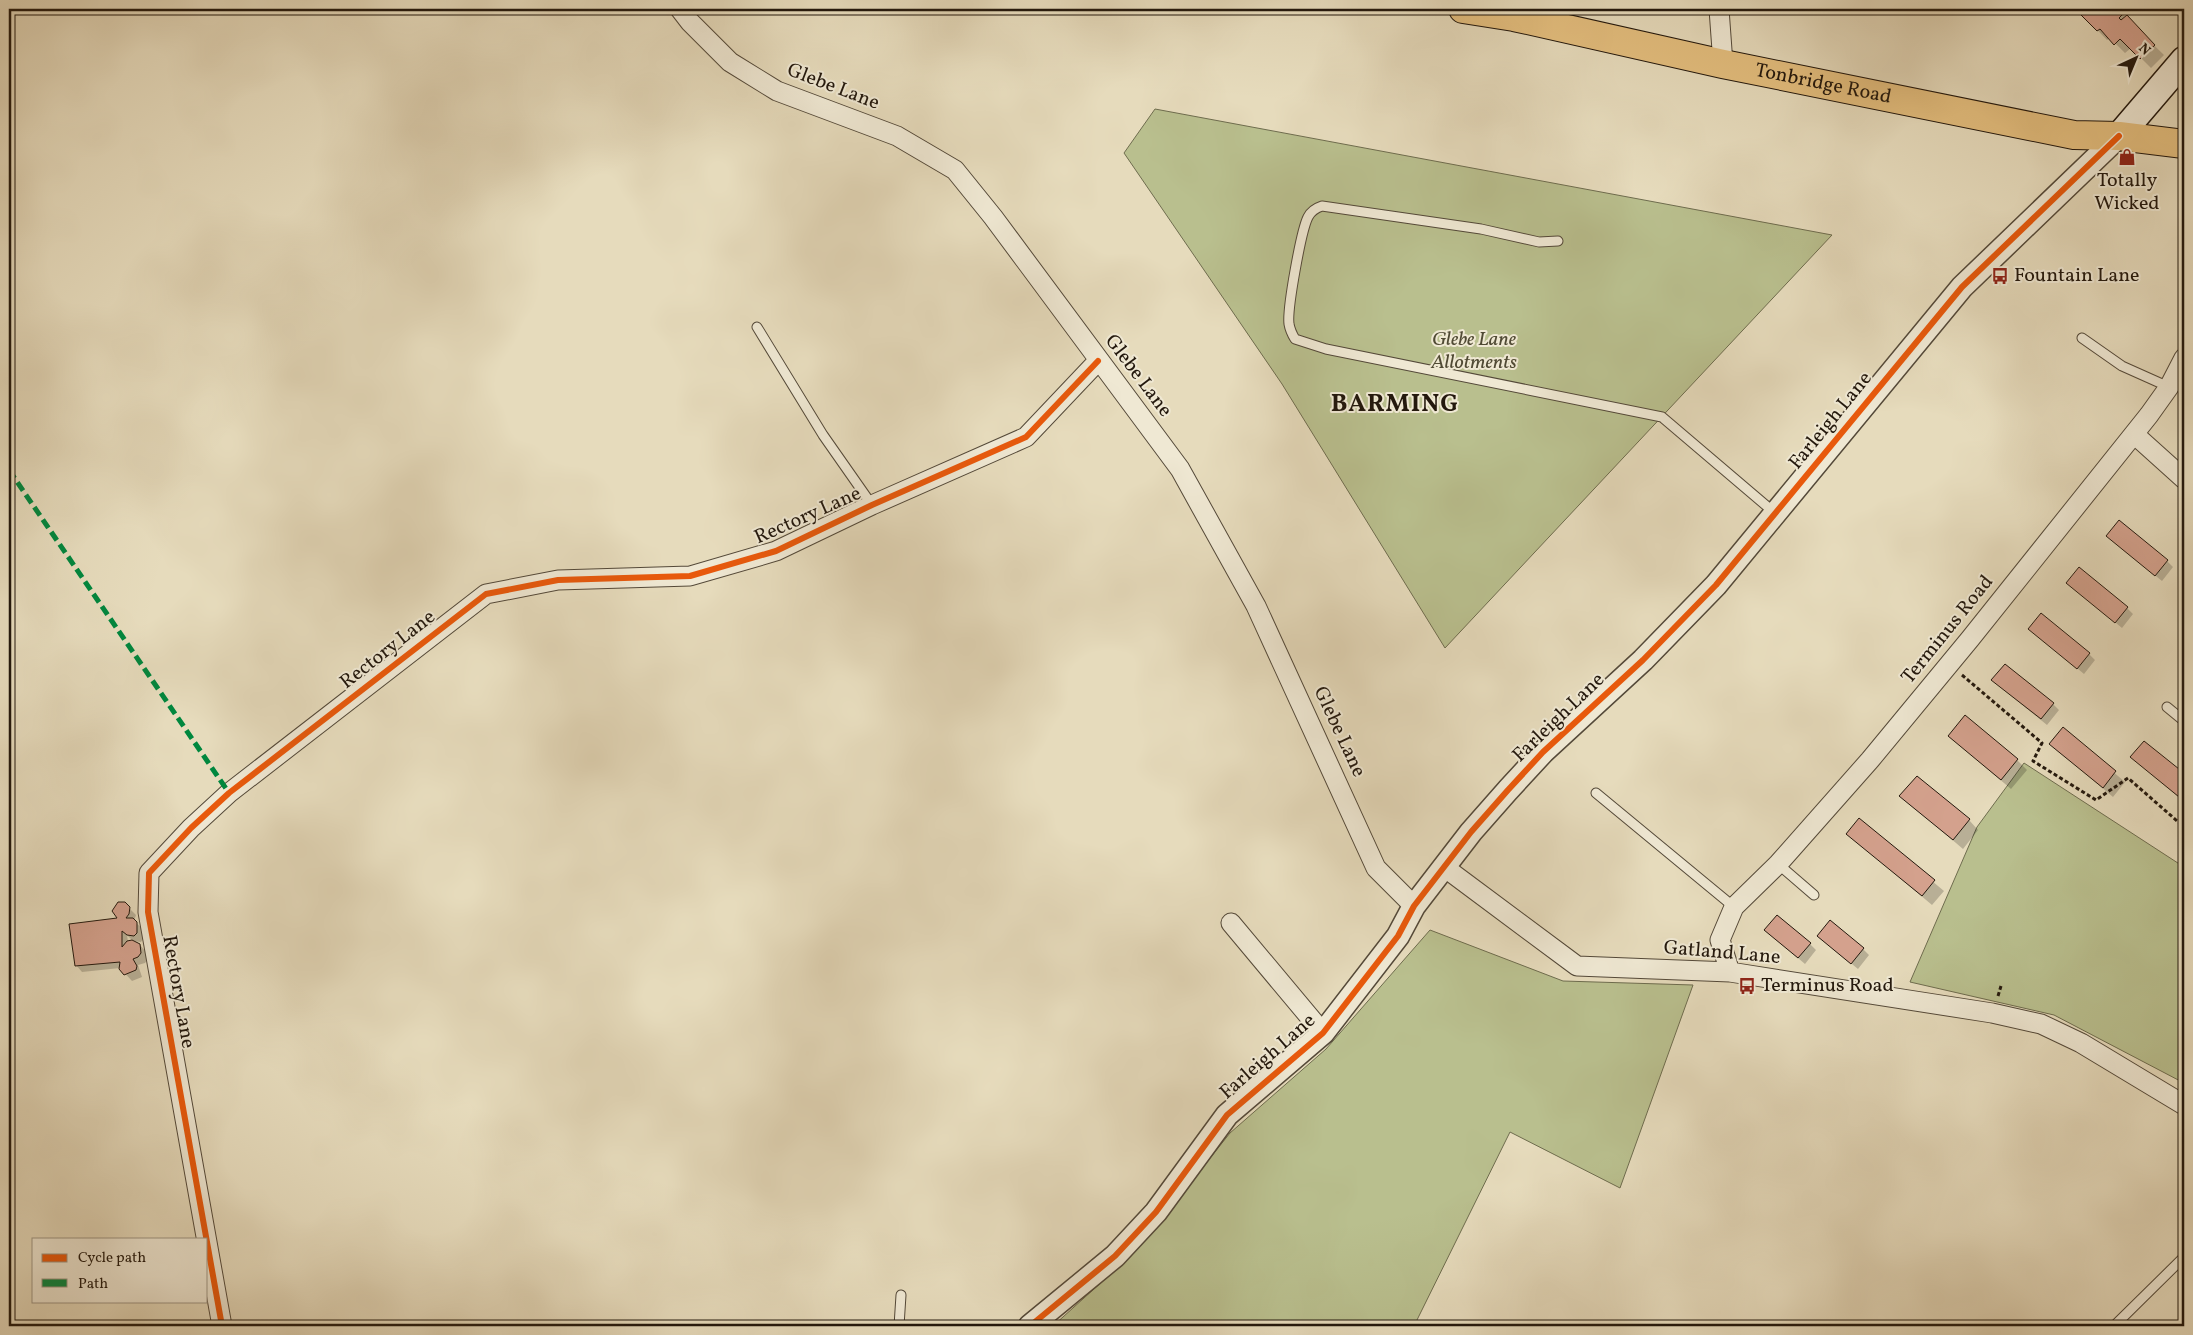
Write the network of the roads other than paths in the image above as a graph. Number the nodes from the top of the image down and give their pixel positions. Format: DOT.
graph roads {
  1 [pos="680,9"];
  2 [pos="1463,9"];
  3 [pos="1719,9"];
  4 [pos="1514,13"];
  5 [pos="2184,60"];
  6 [pos="1724,64"];
  7 [pos="2119,136"];
  8 [pos="2184,144"];
  9 [pos="1558,241"];
  10 [pos="756,327"];
  11 [pos="2082,338"];
  12 [pos="2184,358"];
  13 [pos="1098,361"];
  14 [pos="2169,387"];
  15 [pos="2134,434"];
  16 [pos="2184,479"];
  17 [pos="872,505"];
  18 [pos="1776,514"];
  19 [pos="2167,707"];
  20 [pos="2184,721"];
  21 [pos="1596,793"];
  22 [pos="1778,864"];
  23 [pos="1444,867"];
  24 [pos="1814,895"];
  25 [pos="1414,906"];
  26 [pos="1734,907"];
  27 [pos="1231,923"];
  28 [pos="1730,972"];
  29 [pos="1323,1033"];
  30 [pos="2184,1105"];
  31 [pos="206,1238"];
  32 [pos="208,1248"];
  33 [pos="2184,1257"];
  34 [pos="901,1295"];
  35 [pos="222,1326"];
  36 [pos="899,1326"];
  37 [pos="1030,1326"];
  38 [pos="2114,1326"];
  1 -- 13 [label="street, Glebe Lane"];
  2 -- 4 [label="main road, Tonbridge Road"];
  3 -- 6 [label="street"];
  4 -- 6 [label="main road, Tonbridge Road"];
  5 -- 7 [label="main road"];
  6 -- 7 [label="main road, Tonbridge Road"];
  7 -- 8 [label="main road, Tonbridge Road"];
  7 -- 18 [label="street, Farleigh Lane"];
  9 -- 18 [label="lane"];
  10 -- 17 [label="lane"];
  11 -- 14 [label="lane"];
  12 -- 14 [label="street, Terminus Road"];
  13 -- 17 [label="street, Rectory Lane"];
  13 -- 25 [label="street, Glebe Lane"];
  14 -- 15 [label="street, Terminus Road"];
  15 -- 16 [label="street"];
  15 -- 22 [label="street, Terminus Road"];
  17 -- 31 [label="street, Rectory Lane"];
  18 -- 23 [label="street, Farleigh Lane"];
  19 -- 20 [label="lane"];
  21 -- 26 [label="lane"];
  22 -- 24 [label="lane"];
  22 -- 26 [label="street, Terminus Road"];
  23 -- 25 [label="street, Farleigh Lane"];
  23 -- 28 [label="street, Gatland Lane"];
  25 -- 29 [label="street, Farleigh Lane"];
  26 -- 28 [label="street, Terminus Road"];
  27 -- 29 [label="street"];
  28 -- 30 [label="street, Gatland Lane"];
  29 -- 37 [label="street, Farleigh Lane"];
  32 -- 35 [label="street, Rectory Lane"];
  33 -- 38 [label="lane"];
  34 -- 36 [label="lane"];
}
